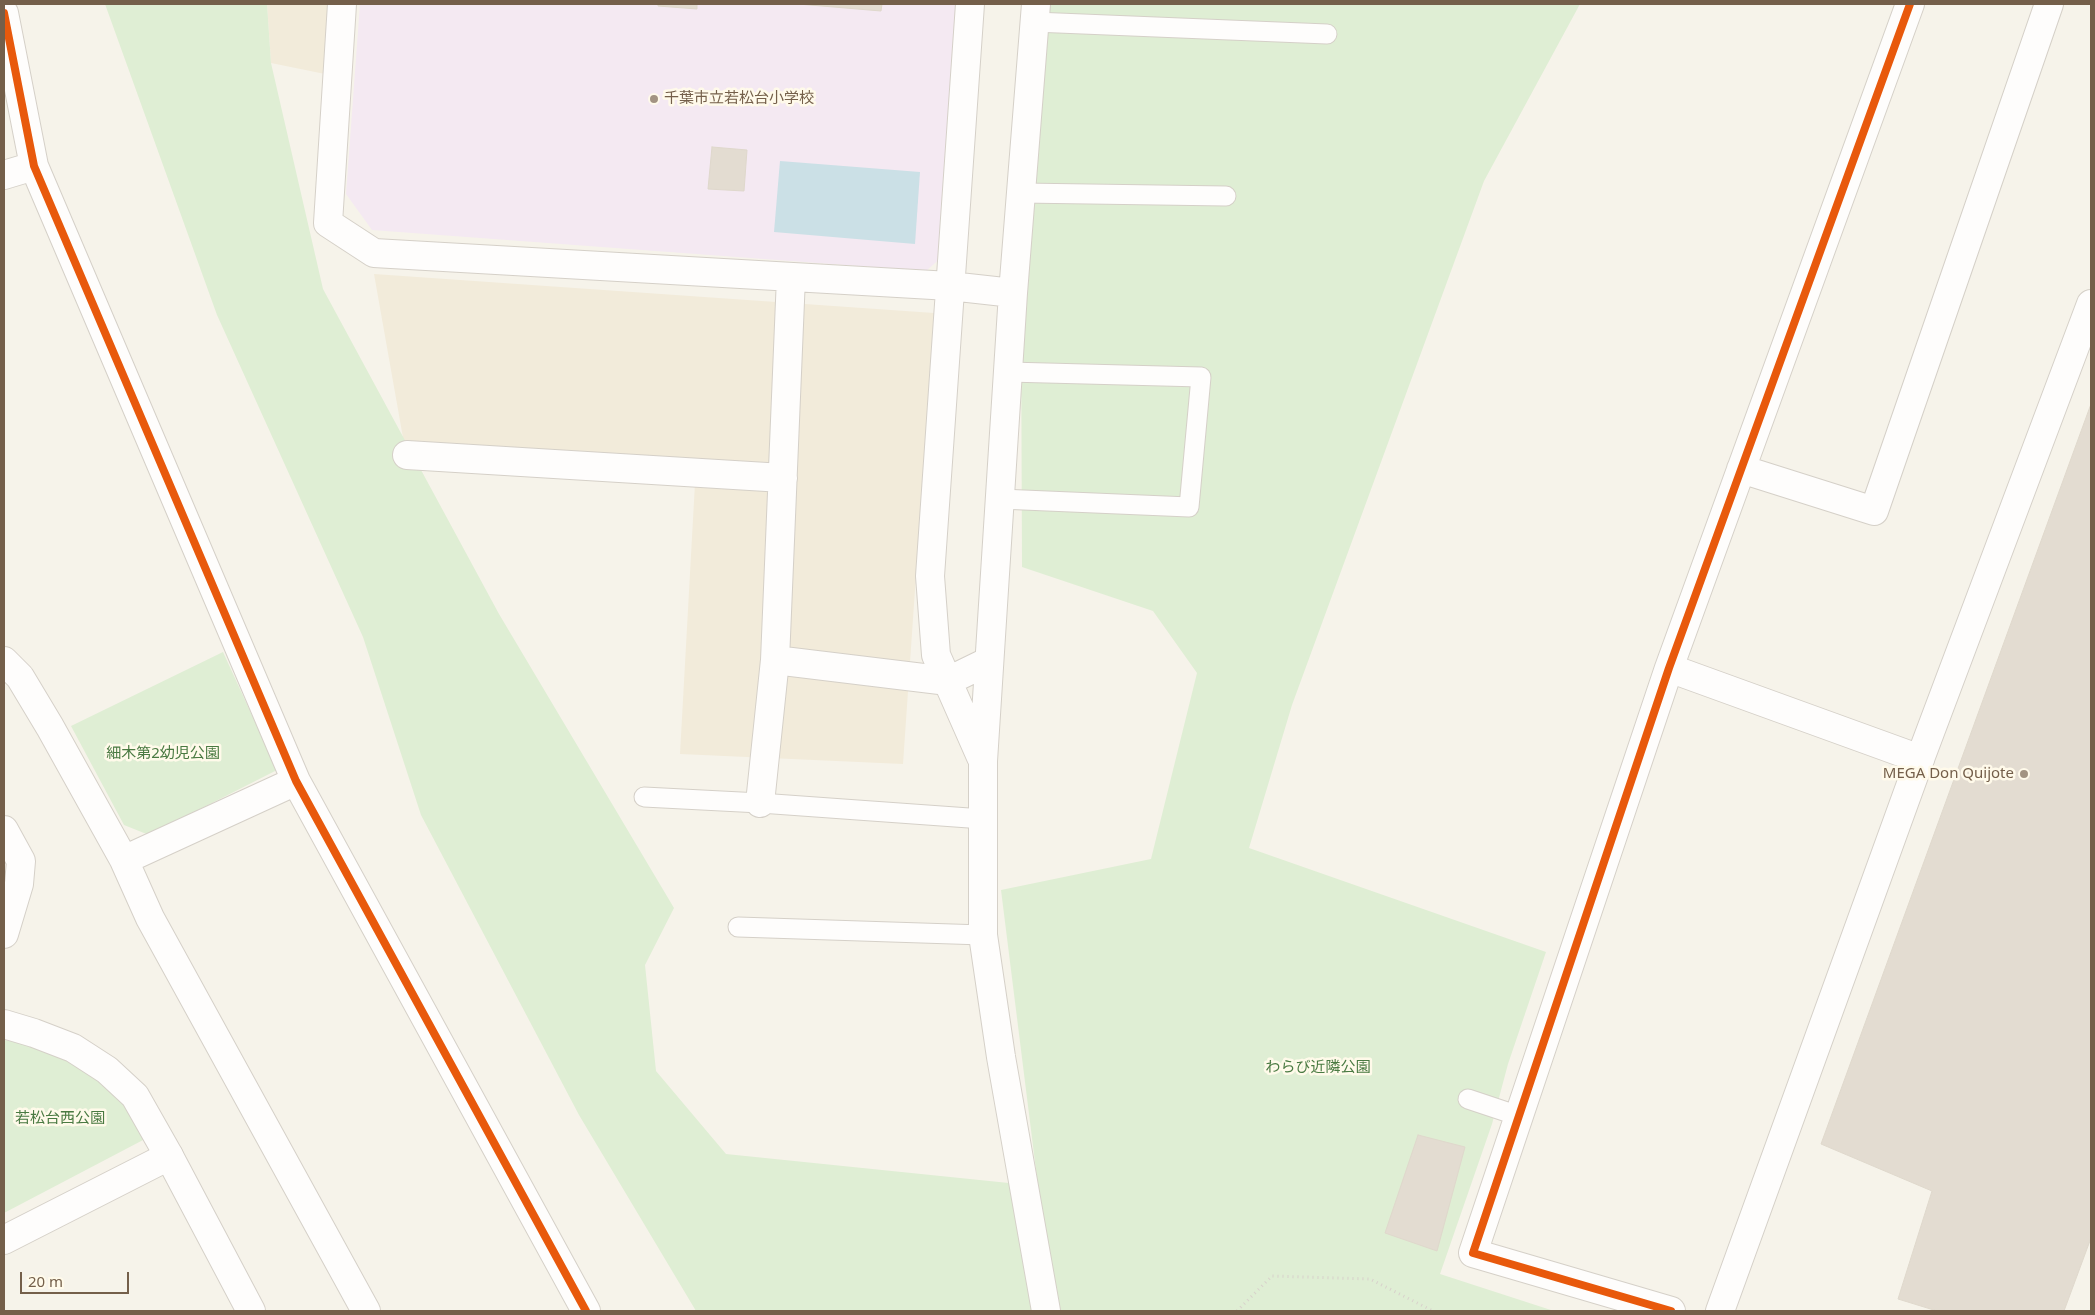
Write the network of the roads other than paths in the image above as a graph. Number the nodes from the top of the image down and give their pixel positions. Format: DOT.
graph roads {
  1 [pos="342,4"];
  2 [pos="970,4"];
  3 [pos="1910,4"];
  4 [pos="2049,4"];
  5 [pos="4,13"];
  6 [pos="1035,13"];
  7 [pos="1327,34"];
  8 [pos="34,166"];
  9 [pos="4,175"];
  10 [pos="1021,193"];
  11 [pos="1226,196"];
  12 [pos="792,277"];
  13 [pos="950,286"];
  14 [pos="1013,293"];
  15 [pos="2091,304"];
  16 [pos="1008,372"];
  17 [pos="407,455"];
  18 [pos="1741,469"];
  19 [pos="783,478"];
  20 [pos="1000,499"];
  21 [pos="775,660"];
  22 [pos="4,661"];
  23 [pos="989,661"];
  24 [pos="1669,668"];
  25 [pos="948,681"];
  26 [pos="1920,759"];
  27 [pos="983,761"];
  28 [pos="296,781"];
  29 [pos="644,797"];
  30 [pos="760,803"];
  31 [pos="983,819"];
  32 [pos="4,830"];
  33 [pos="124,860"];
  34 [pos="738,927"];
  35 [pos="4,934"];
  36 [pos="983,935"];
  37 [pos="4,1024"];
  38 [pos="1468,1098"];
  39 [pos="1519,1116"];
  40 [pos="169,1156"];
  41 [pos="4,1240"];
  42 [pos="251,1311"];
  43 [pos="366,1311"];
  44 [pos="586,1311"];
  45 [pos="1046,1311"];
  46 [pos="1671,1311"];
  47 [pos="1720,1311"];
  1 -- 12 [label="street"];
  2 -- 13 [label="street"];
  3 -- 18 [label="street"];
  4 -- 18 [label="street"];
  5 -- 8 [label="street"];
  6 -- 7 [label="lane"];
  6 -- 10 [label="street"];
  8 -- 9 [label="street"];
  8 -- 28 [label="street"];
  10 -- 11 [label="lane"];
  10 -- 14 [label="street"];
  12 -- 13 [label="street"];
  12 -- 19 [label="street"];
  13 -- 14 [label="street"];
  13 -- 25 [label="street"];
  14 -- 16 [label="street"];
  15 -- 26 [label="street"];
  16 -- 20 [label="street"];
  16 -- 20 [label="lane"];
  17 -- 19 [label="street"];
  18 -- 24 [label="street"];
  19 -- 21 [label="street"];
  20 -- 23 [label="street"];
  21 -- 25 [label="street"];
  21 -- 30 [label="street"];
  22 -- 33 [label="street"];
  23 -- 25 [label="street"];
  23 -- 27 [label="street"];
  24 -- 26 [label="street"];
  24 -- 39 [label="street"];
  25 -- 27 [label="street"];
  26 -- 47 [label="street"];
  27 -- 31 [label="street"];
  28 -- 33 [label="street"];
  28 -- 44 [label="street"];
  29 -- 30 [label="lane"];
  30 -- 31 [label="lane"];
  31 -- 36 [label="street"];
  32 -- 35 [label="street"];
  33 -- 43 [label="street"];
  34 -- 36 [label="lane"];
  36 -- 45 [label="street"];
  37 -- 40 [label="street"];
  38 -- 39 [label="lane"];
  39 -- 46 [label="street"];
  40 -- 41 [label="street"];
  40 -- 42 [label="street"];
}
